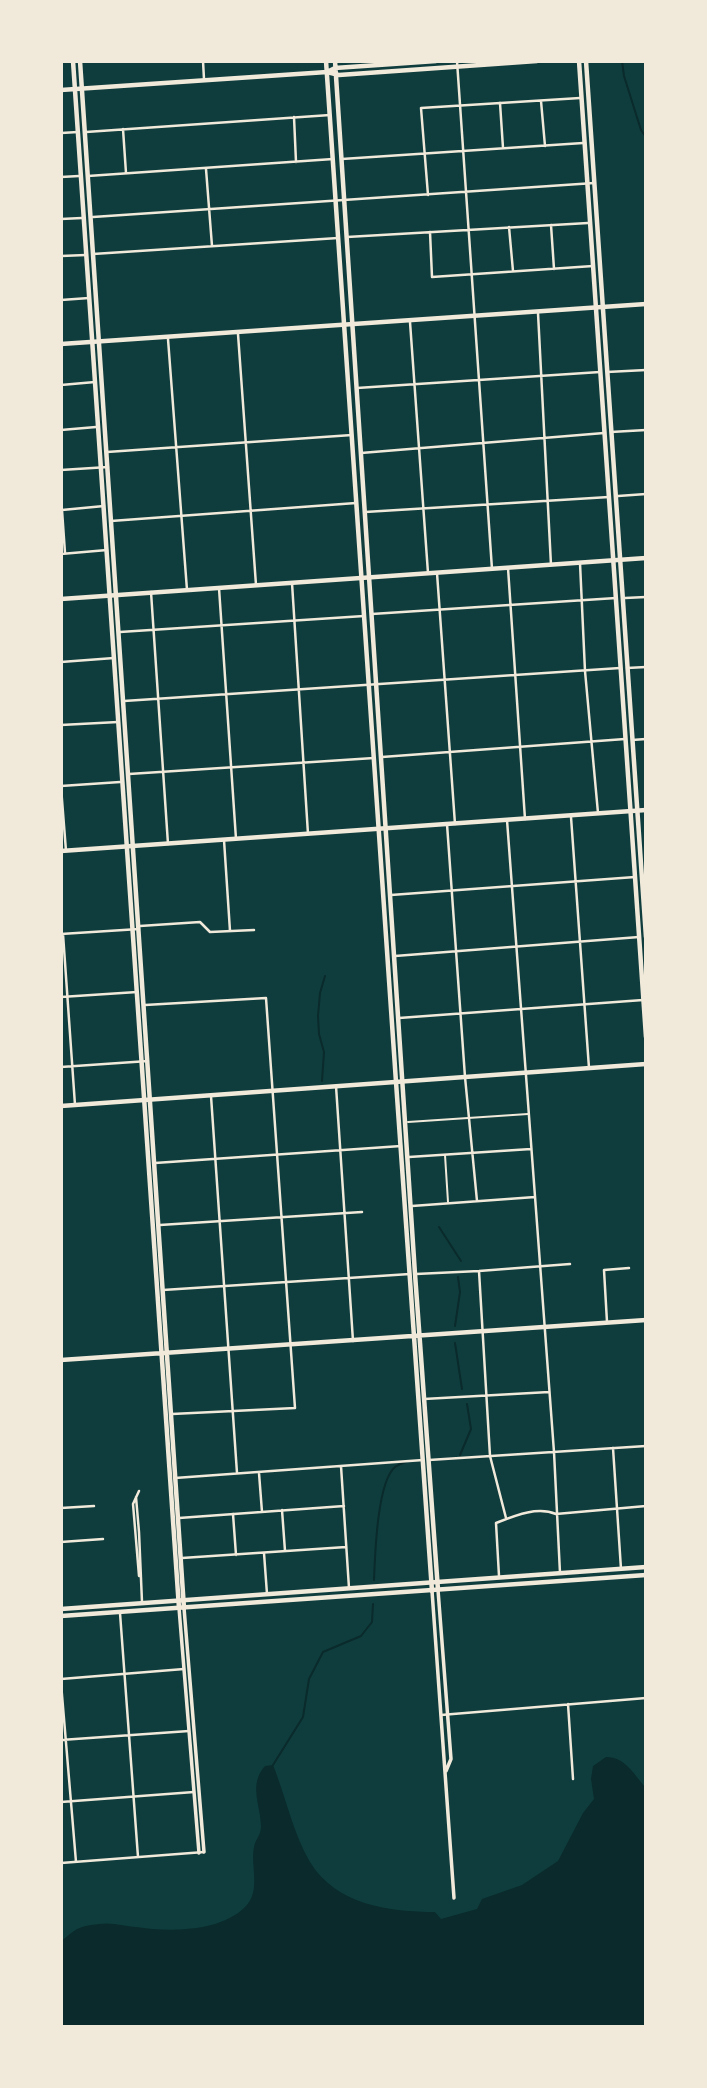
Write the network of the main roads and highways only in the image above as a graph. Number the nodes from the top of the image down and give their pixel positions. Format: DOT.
graph roads {
  1 [pos="74,61"];
  2 [pos="80,61"];
  3 [pos="327,61"];
  4 [pos="335,61"];
  5 [pos="436,61"];
  6 [pos="537,61"];
  7 [pos="579,61"];
  8 [pos="586,61"];
  9 [pos="457,64"];
  10 [pos="335,68"];
  11 [pos="327,72"];
  12 [pos="336,75"];
  13 [pos="79,89"];
  14 [pos="61,90"];
  15 [pos="85,176"];
  16 [pos="87,217"];
  17 [pos="646,304"];
  18 [pos="596,307"];
  19 [pos="602,307"];
  20 [pos="345,324"];
  21 [pos="353,324"];
  22 [pos="99,341"];
  23 [pos="93,342"];
  24 [pos="61,344"];
  25 [pos="646,558"];
  26 [pos="613,560"];
  27 [pos="620,560"];
  28 [pos="370,577"];
  29 [pos="361,578"];
  30 [pos="116,595"];
  31 [pos="110,596"];
  32 [pos="61,599"];
  33 [pos="646,810"];
  34 [pos="630,811"];
  35 [pos="637,811"];
  36 [pos="386,828"];
  37 [pos="379,829"];
  38 [pos="130,847"];
  39 [pos="64,851"];
  40 [pos="644,886"];
  41 [pos="137,928"];
  42 [pos="646,937"];
  43 [pos="646,1037"];
  44 [pos="646,1064"];
  45 [pos="402,1081"];
  46 [pos="396,1082"];
  47 [pos="148,1099"];
  48 [pos="61,1106"];
  49 [pos="409,1206"];
  50 [pos="646,1320"];
  51 [pos="417,1336"];
  52 [pos="164,1354"];
  53 [pos="61,1360"];
  54 [pos="425,1460"];
  55 [pos="646,1567"];
  56 [pos="646,1575"];
  57 [pos="434,1583"];
  58 [pos="435,1590"];
  59 [pos="181,1600"];
  60 [pos="181,1608"];
  61 [pos="61,1609"];
  62 [pos="61,1616"];
  1 -- 13 [label="main road"];
  2 -- 13 [label="main road"];
  3 -- 11 [label="main road"];
  4 -- 10 [label="main road"];
  5 -- 10 [label="main road"];
  6 -- 9 [label="main road"];
  7 -- 18 [label="main road"];
  8 -- 19 [label="main road"];
  9 -- 12 [label="main road"];
  10 -- 11 [label="main road"];
  10 -- 12 [label="main road"];
  11 -- 12 [label="main road"];
  11 -- 13 [label="main road"];
  11 -- 20 [label="main road"];
  12 -- 21 [label="main road"];
  13 -- 14 [label="main road"];
  13 -- 15 [label="main road"];
  13 -- 15 [label="main road"];
  15 -- 16 [label="main road"];
  16 -- 22 [label="main road"];
  16 -- 23 [label="main road"];
  17 -- 19 [label="main road"];
  18 -- 19 [label="main road"];
  18 -- 21 [label="main road"];
  18 -- 26 [label="main road"];
  19 -- 27 [label="main road"];
  20 -- 21 [label="main road"];
  20 -- 22 [label="main road"];
  20 -- 29 [label="main road"];
  21 -- 28 [label="main road"];
  22 -- 23 [label="main road"];
  22 -- 30 [label="main road"];
  23 -- 24 [label="main road"];
  23 -- 31 [label="main road"];
  25 -- 27 [label="main road"];
  26 -- 27 [label="main road"];
  26 -- 28 [label="main road"];
  26 -- 34 [label="main road"];
  27 -- 35 [label="main road"];
  28 -- 29 [label="main road"];
  28 -- 36 [label="main road"];
  29 -- 30 [label="main road"];
  29 -- 37 [label="main road"];
  30 -- 31 [label="main road"];
  30 -- 38 [label="main road"];
  31 -- 32 [label="main road"];
  31 -- 38 [label="main road"];
  33 -- 35 [label="main road"];
  34 -- 35 [label="main road"];
  34 -- 36 [label="main road"];
  34 -- 43 [label="main road"];
  35 -- 40 [label="main road"];
  36 -- 37 [label="main road"];
  36 -- 45 [label="main road"];
  37 -- 38 [label="main road"];
  37 -- 46 [label="main road"];
  38 -- 39 [label="main road"];
  38 -- 41 [label="main road"];
  40 -- 42 [label="main road"];
  41 -- 47 [label="main road"];
  41 -- 47 [label="main road"];
  44 -- 45 [label="main road"];
  45 -- 46 [label="main road"];
  45 -- 49 [label="main road"];
  46 -- 47 [label="main road"];
  46 -- 49 [label="main road"];
  47 -- 48 [label="main road"];
  47 -- 52 [label="main road"];
  47 -- 52 [label="main road"];
  49 -- 51 [label="main road"];
  50 -- 51 [label="main road"];
  51 -- 52 [label="main road"];
  51 -- 54 [label="main road"];
  51 -- 54 [label="main road"];
  52 -- 53 [label="main road"];
  52 -- 59 [label="main road"];
  52 -- 59 [label="main road"];
  54 -- 57 [label="main road"];
  55 -- 57 [label="main road"];
  56 -- 58 [label="main road"];
  57 -- 58 [label="main road"];
  57 -- 59 [label="main road"];
  58 -- 60 [label="main road"];
  59 -- 60 [label="main road"];
  59 -- 61 [label="main road"];
  60 -- 62 [label="main road"];
}
